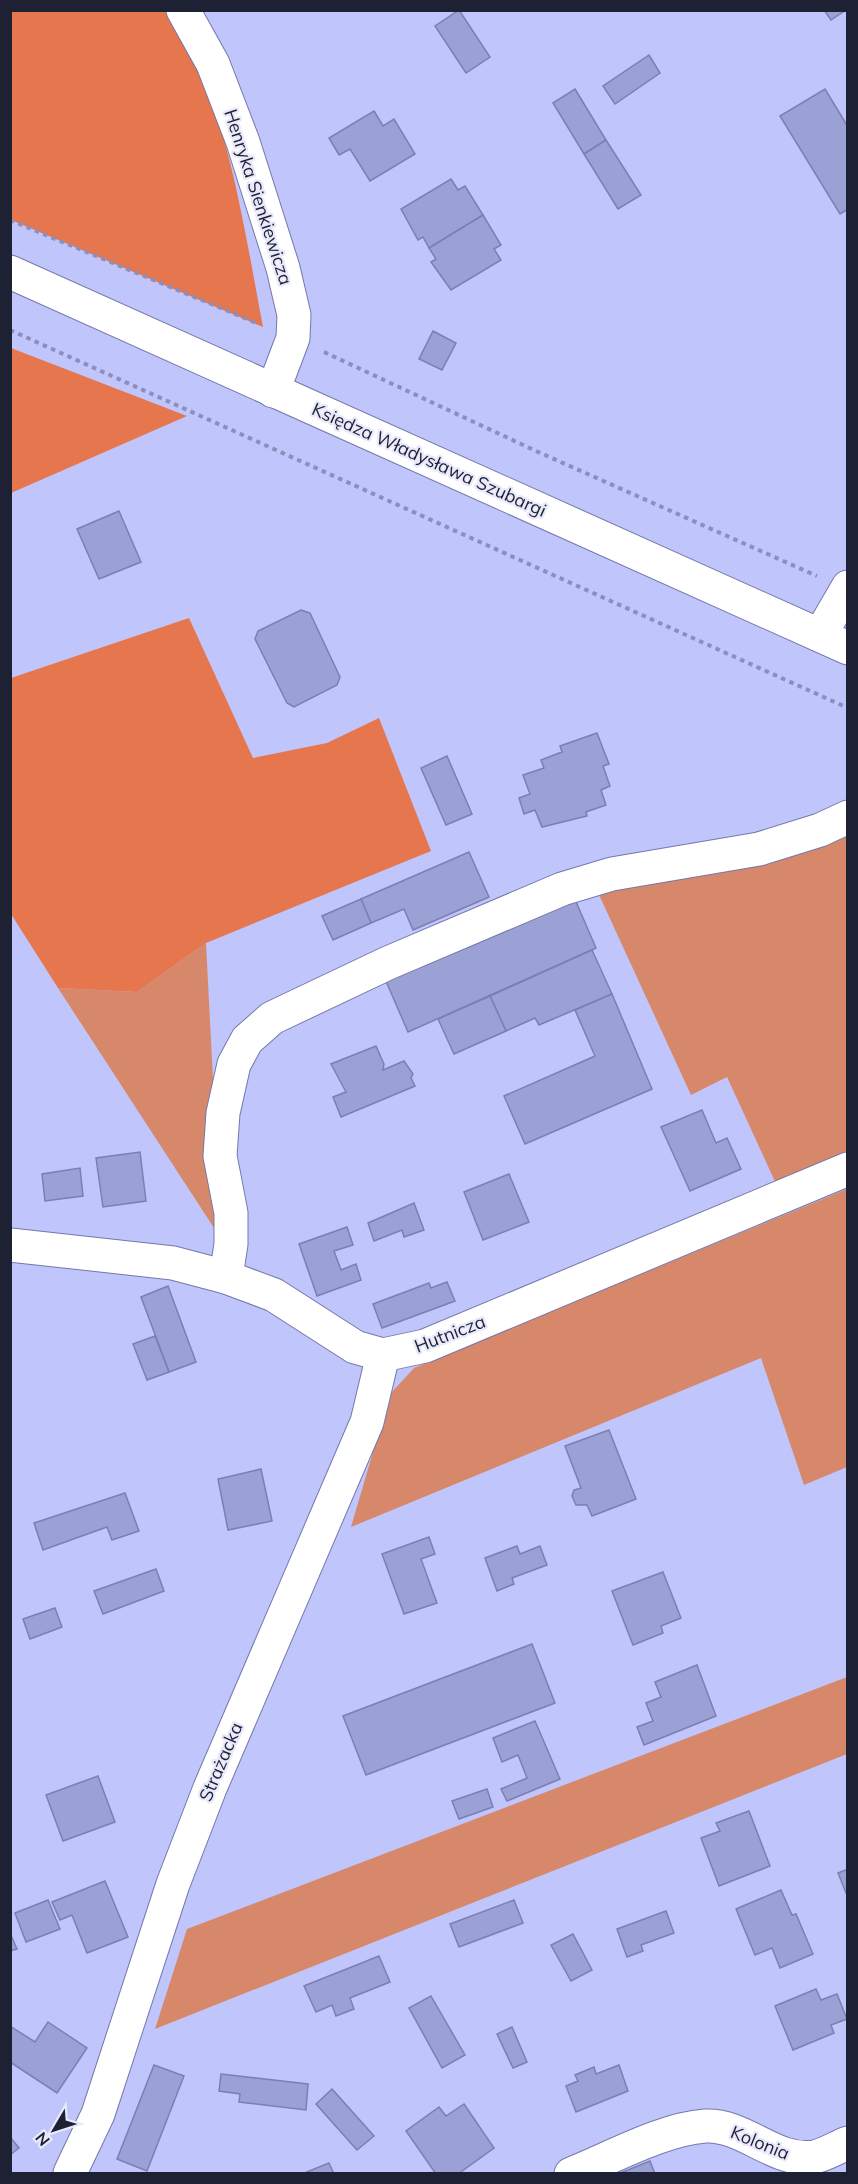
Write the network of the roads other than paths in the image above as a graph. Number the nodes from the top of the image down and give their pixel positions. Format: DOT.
graph roads {
  1 [pos="183,10"];
  2 [pos="10,272"];
  3 [pos="273,391"];
  4 [pos="846,588"];
  5 [pos="834,642"];
  6 [pos="848,818"];
  7 [pos="848,1169"];
  8 [pos="10,1245"];
  9 [pos="226,1277"];
  10 [pos="383,1355"];
  11 [pos="848,2142"];
  12 [pos="823,2165"];
  13 [pos="70,2173"];
  14 [pos="571,2174"];
  1 -- 3 [label="street, Henryka Sienkiewicza"];
  2 -- 3 [label="street, Księdza Władysława Szubargi"];
  3 -- 5 [label="street, Księdza Władysława Szubargi"];
  4 -- 5 [label="street"];
  6 -- 9 [label="street"];
  7 -- 10 [label="street, Hutnicza"];
  8 -- 9 [label="street, Hutnicza"];
  9 -- 10 [label="street, Hutnicza"];
  10 -- 13 [label="street, Strażacka"];
  11 -- 12 [label="street, Kolonia"];
  12 -- 14 [label="street, Kolonia"];
}
